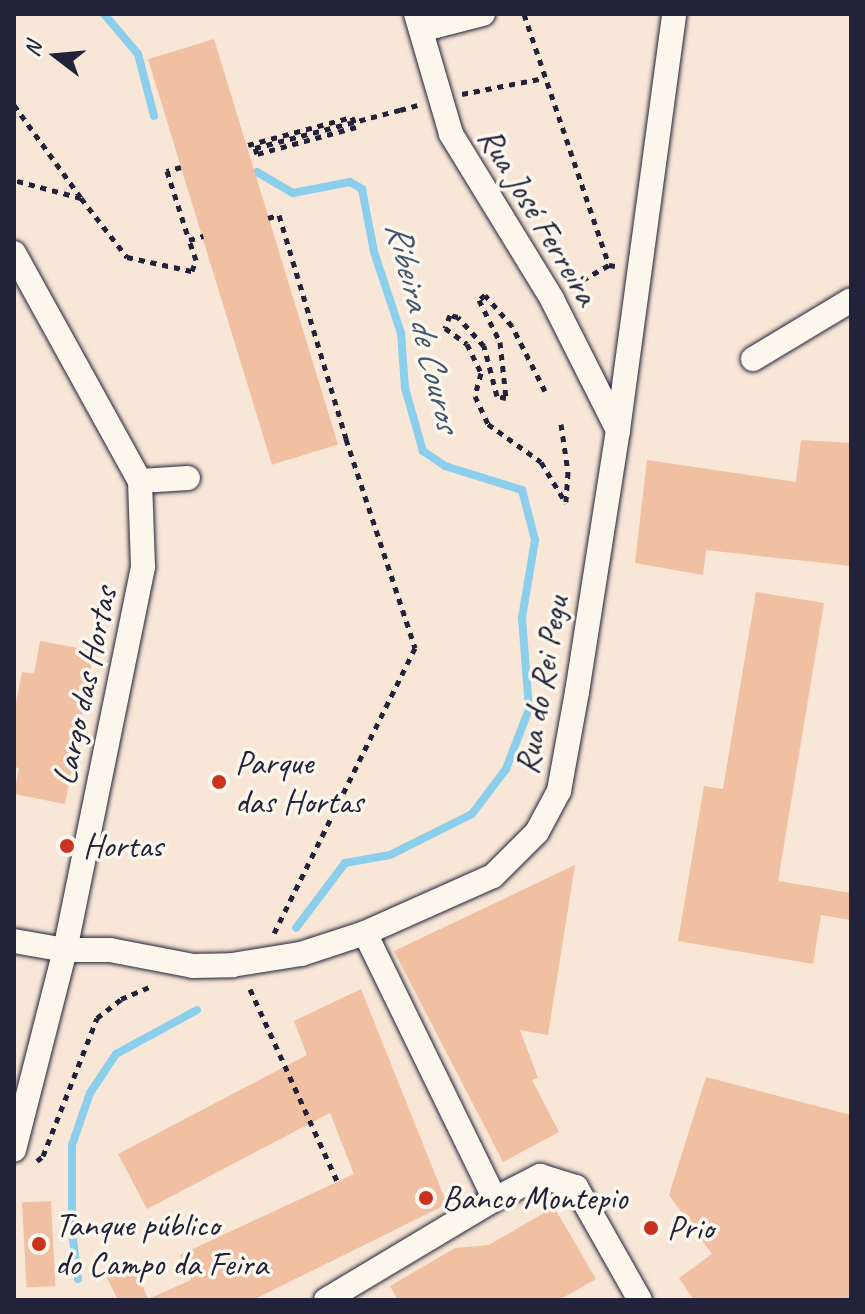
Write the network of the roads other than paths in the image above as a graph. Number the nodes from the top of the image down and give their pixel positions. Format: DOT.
graph roads {
  1 [pos="483,14"];
  2 [pos="674,14"];
  3 [pos="419,22"];
  4 [pos="14,253"];
  5 [pos="851,300"];
  6 [pos="753,359"];
  7 [pos="618,430"];
  8 [pos="188,478"];
  9 [pos="140,481"];
  10 [pos="14,932"];
  11 [pos="365,933"];
  12 [pos="26,942"];
  13 [pos="65,950"];
  14 [pos="14,1150"];
  15 [pos="495,1199"];
  16 [pos="326,1300"];
  17 [pos="640,1300"];
  1 -- 3 [label="street"];
  2 -- 7 [label="street, Rua do Rei Pegu"];
  3 -- 7 [label="street, Rua José Ferreira"];
  4 -- 9 [label="street"];
  5 -- 6 [label="street"];
  7 -- 11 [label="street, Rua do Rei Pegu"];
  8 -- 9 [label="street"];
  9 -- 13 [label="street, Largo das Hortas"];
  10 -- 12 [label="street, Rua do Rei Pegu"];
  11 -- 13 [label="street, Rua do Rei Pegu"];
  11 -- 15 [label="street"];
  12 -- 13 [label="street, Rua do Rei Pegu"];
  13 -- 14 [label="street, Largo das Hortas"];
  15 -- 16 [label="street"];
  15 -- 17 [label="street"];
}
